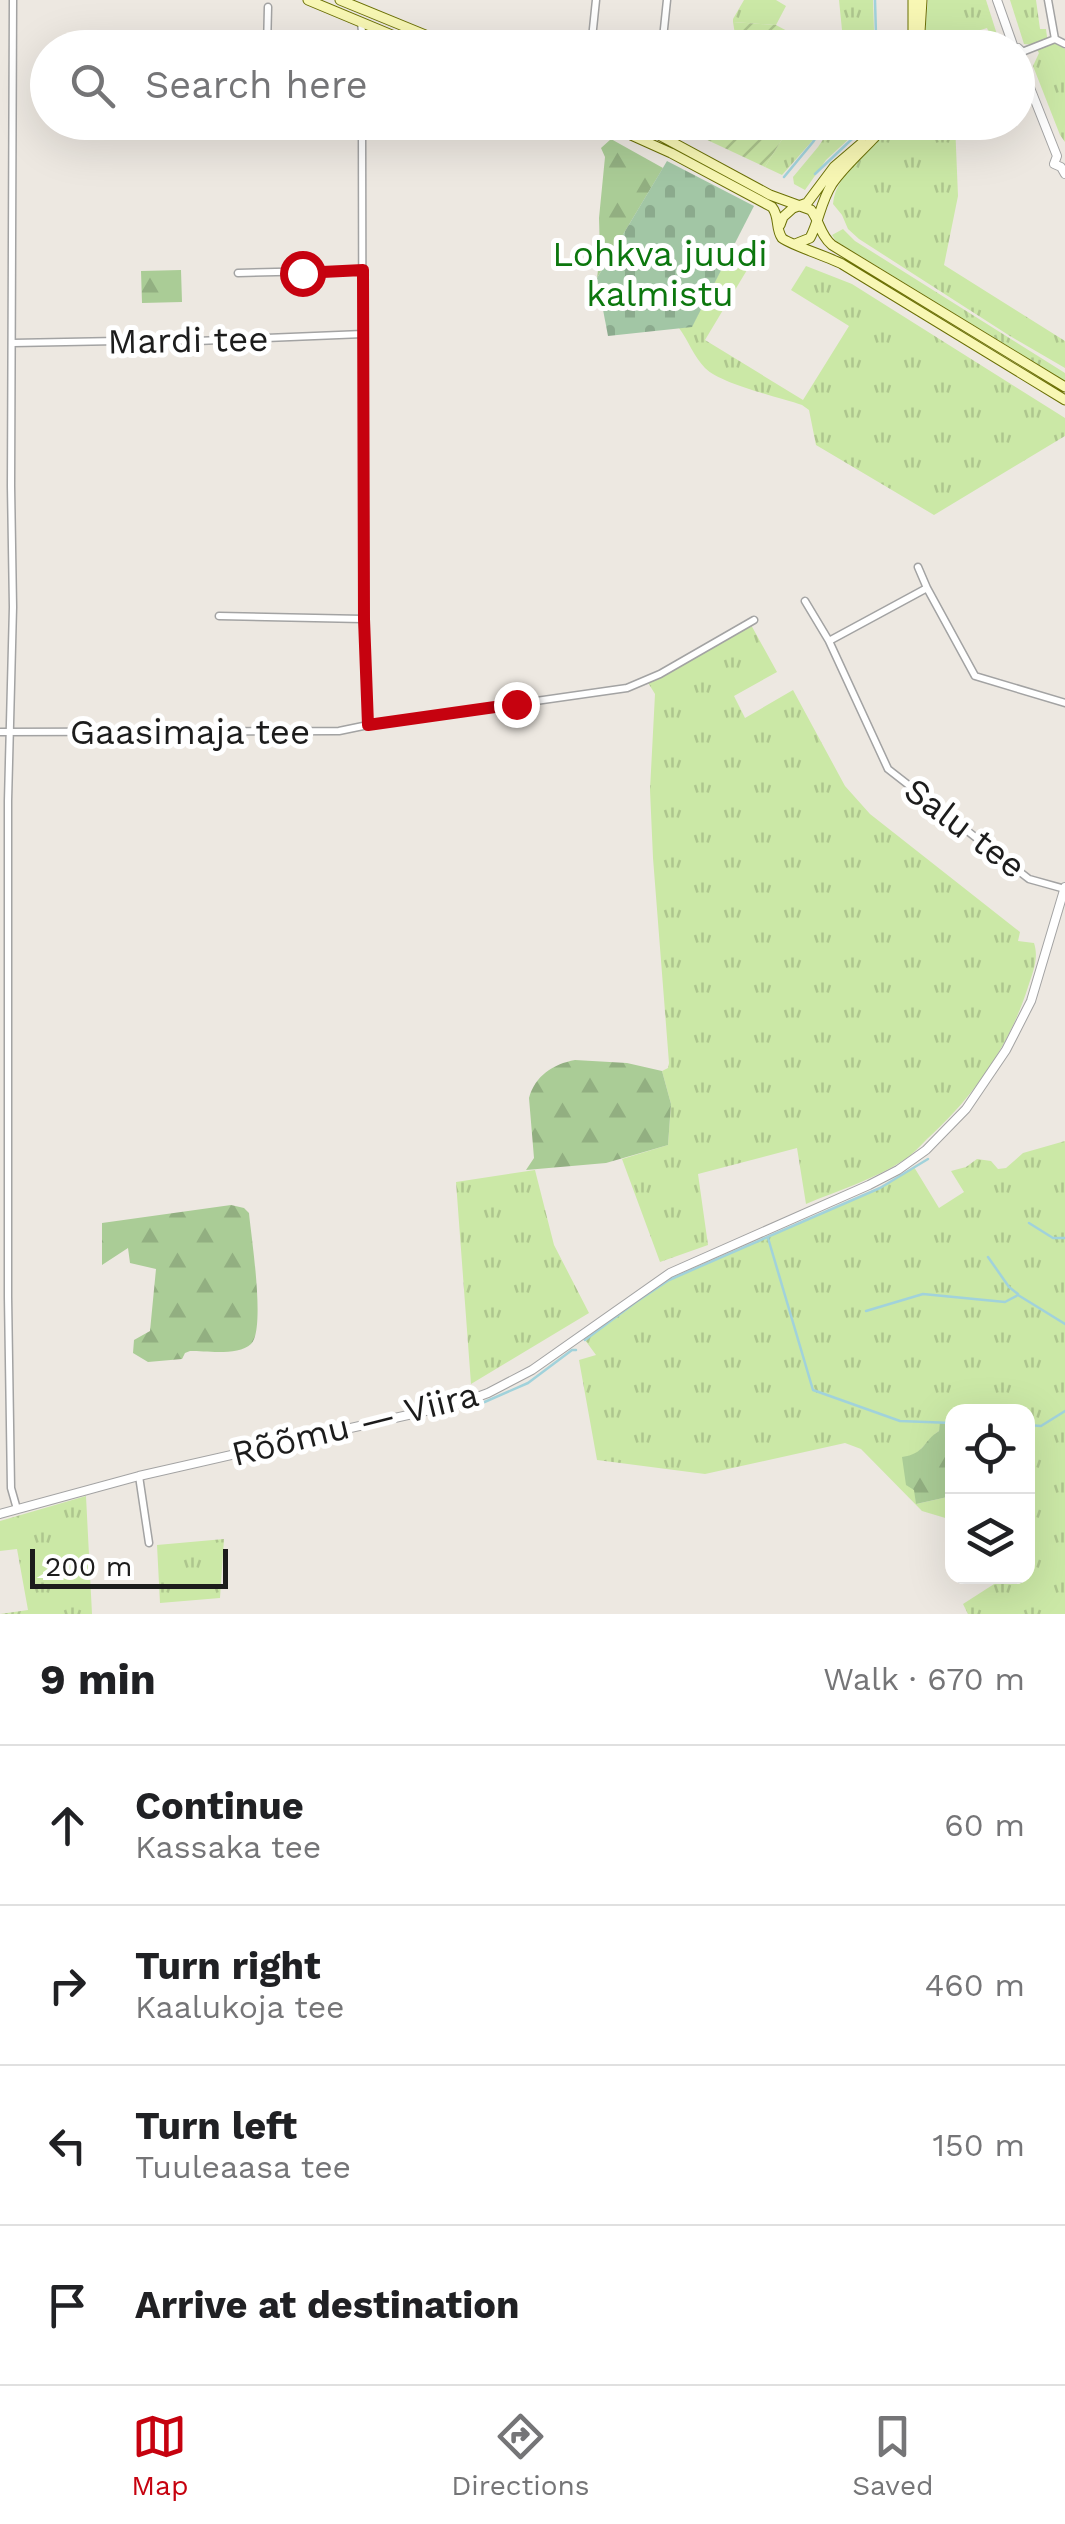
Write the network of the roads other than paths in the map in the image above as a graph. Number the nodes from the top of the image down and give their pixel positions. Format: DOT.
graph roads {
  1 [pos="13,0"];
  2 [pos="308,0"];
  3 [pos="340,0"];
  4 [pos="596,0"];
  5 [pos="666,0"];
  6 [pos="913,0"];
  7 [pos="922,0"];
  8 [pos="997,0"];
  9 [pos="1048,0"];
  10 [pos="268,6"];
  11 [pos="360,22"];
  12 [pos="267,30"];
  13 [pos="362,30"];
  14 [pos="380,30"];
  15 [pos="413,30"];
  16 [pos="594,30"];
  17 [pos="664,30"];
  18 [pos="915,30"];
  19 [pos="918,30"];
  20 [pos="1009,30"];
  21 [pos="1055,39"];
  22 [pos="1065,44"];
  23 [pos="1035,47"];
  24 [pos="13,51"];
  25 [pos="0,52"];
  26 [pos="1035,95"];
  27 [pos="362,140"];
  28 [pos="643,140"];
  29 [pos="670,140"];
  30 [pos="866,140"];
  31 [pos="869,140"];
  32 [pos="1063,164"];
  33 [pos="801,206"];
  34 [pos="816,221"];
  35 [pos="779,228"];
  36 [pos="792,244"];
  37 [pos="363,270"];
  38 [pos="238,273"];
  39 [pos="363,334"];
  40 [pos="13,343"];
  41 [pos="1065,387"];
  42 [pos="1065,400"];
  43 [pos="918,567"];
  44 [pos="927,588"];
  45 [pos="805,601"];
  46 [pos="219,616"];
  47 [pos="364,619"];
  48 [pos="754,620"];
  49 [pos="828,641"];
  50 [pos="1065,702"];
  51 [pos="368,725"];
  52 [pos="0,732"];
  53 [pos="12,734"];
  54 [pos="4,800"];
  55 [pos="1065,888"];
  56 [pos="4,1297"];
  57 [pos="140,1476"];
  58 [pos="16,1509"];
  59 [pos="0,1514"];
  60 [pos="150,1543"];
  1 -- 24 [label="street"];
  2 -- 11 [label="main road"];
  3 -- 15 [label="main road"];
  4 -- 16 [label="street"];
  5 -- 17 [label="street"];
  6 -- 18 [label="main road"];
  7 -- 19 [label="main road"];
  8 -- 20 [label="street"];
  9 -- 21 [label="street"];
  10 -- 12 [label="street"];
  11 -- 13 [label="street"];
  11 -- 14 [label="main road"];
  21 -- 22 [label="street"];
  21 -- 23 [label="street"];
  24 -- 25 [label="street"];
  24 -- 40 [label="street"];
  26 -- 32 [label="street"];
  27 -- 37 [label="street"];
  28 -- 35 [label="main road"];
  29 -- 33 [label="main road"];
  30 -- 33 [label="main road"];
  31 -- 34 [label="main road"];
  33 -- 34 [label="main road"];
  33 -- 35 [label="main road"];
  34 -- 36 [label="main road"];
  34 -- 41 [label="main road"];
  35 -- 36 [label="main road"];
  36 -- 42 [label="main road"];
  37 -- 38 [label="street"];
  37 -- 39 [label="street"];
  39 -- 40 [label="street, Mardi tee"];
  39 -- 47 [label="street"];
  40 -- 53 [label="street"];
  43 -- 44 [label="street"];
  44 -- 49 [label="street"];
  44 -- 50 [label="street"];
  45 -- 49 [label="street, Salu tee"];
  46 -- 47 [label="street"];
  47 -- 51 [label="street"];
  48 -- 51 [label="street, Gaasimaja tee"];
  49 -- 55 [label="street, Salu tee"];
  51 -- 53 [label="street, Gaasimaja tee"];
  52 -- 53 [label="street, Gaasimaja tee"];
  53 -- 54 [label="street"];
  54 -- 56 [label="street"];
  55 -- 57 [label="street, Rõõmu — Viira"];
  56 -- 58 [label="street"];
  57 -- 58 [label="street, Rõõmu — Viira"];
  57 -- 60 [label="street"];
  58 -- 59 [label="street, Rõõmu — Viira"];
}
